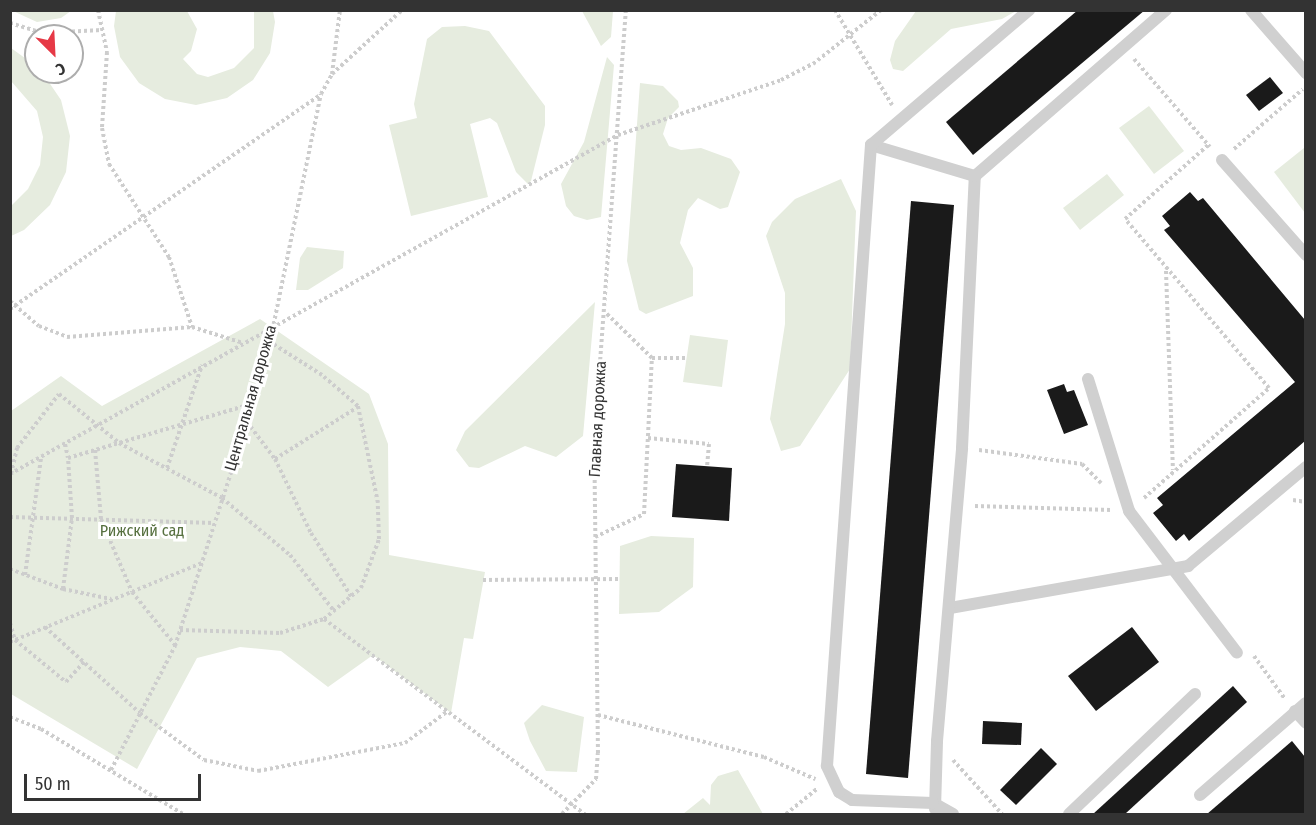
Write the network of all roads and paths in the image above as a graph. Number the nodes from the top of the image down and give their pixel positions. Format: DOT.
graph roads {
  1 [pos="99,10"];
  2 [pos="340,10"];
  3 [pos="402,10"];
  4 [pos="627,10"];
  5 [pos="835,10"];
  6 [pos="881,10"];
  7 [pos="1029,10"];
  8 [pos="1166,10"];
  9 [pos="1251,10"];
  10 [pos="10,23"];
  11 [pos="102,30"];
  12 [pos="850,34"];
  13 [pos="1124,48"];
  14 [pos="1305,73"];
  15 [pos="332,74"];
  16 [pos="1305,87"];
  17 [pos="321,94"];
  18 [pos="900,120"];
  19 [pos="618,135"];
  20 [pos="871,145"];
  21 [pos="1208,145"];
  22 [pos="1222,160"];
  23 [pos="975,176"];
  24 [pos="142,217"];
  25 [pos="1305,255"];
  26 [pos="1166,269"];
  27 [pos="10,301"];
  28 [pos="13,307"];
  29 [pos="604,311"];
  30 [pos="192,327"];
  31 [pos="273,328"];
  32 [pos="270,342"];
  33 [pos="243,343"];
  34 [pos="652,358"];
  35 [pos="687,358"];
  36 [pos="202,364"];
  37 [pos="1088,379"];
  38 [pos="253,404"];
  39 [pos="358,406"];
  40 [pos="247,422"];
  41 [pos="185,424"];
  42 [pos="98,426"];
  43 [pos="648,438"];
  44 [pos="119,443"];
  45 [pos="65,444"];
  46 [pos="962,448"];
  47 [pos="95,450"];
  48 [pos="41,457"];
  49 [pos="68,458"];
  50 [pos="275,459"];
  51 [pos="706,466"];
  52 [pos="1305,467"];
  53 [pos="166,468"];
  54 [pos="1173,471"];
  55 [pos="11,474"];
  56 [pos="1106,487"];
  57 [pos="222,498"];
  58 [pos="957,505"];
  59 [pos="1129,511"];
  60 [pos="10,516"];
  61 [pos="36,517"];
  62 [pos="72,518"];
  63 [pos="101,519"];
  64 [pos="214,523"];
  65 [pos="595,537"];
  66 [pos="202,563"];
  67 [pos="10,569"];
  68 [pos="1173,570"];
  69 [pos="25,575"];
  70 [pos="596,579"];
  71 [pos="620,579"];
  72 [pos="483,580"];
  73 [pos="63,589"];
  74 [pos="132,592"];
  75 [pos="351,596"];
  76 [pos="112,600"];
  77 [pos="950,608"];
  78 [pos="334,610"];
  79 [pos="324,619"];
  80 [pos="10,623"];
  81 [pos="45,627"];
  82 [pos="180,630"];
  83 [pos="13,641"];
  84 [pos="175,646"];
  85 [pos="1237,653"];
  86 [pos="84,662"];
  87 [pos="1195,694"];
  88 [pos="1305,703"];
  89 [pos="448,711"];
  90 [pos="1295,711"];
  91 [pos="140,713"];
  92 [pos="598,715"];
  93 [pos="10,717"];
  94 [pos="1305,723"];
  95 [pos="937,741"];
  96 [pos="111,771"];
  97 [pos="1200,795"];
  98 [pos="574,804"];
  99 [pos="936,809"];
  100 [pos="183,814"];
  101 [pos="562,814"];
  102 [pos="585,814"];
  103 [pos="786,814"];
  104 [pos="953,814"];
  105 [pos="1002,814"];
  106 [pos="1069,814"];
  1 -- 11 [label="path"];
  2 -- 15 [label="path, Центральная дорожка"];
  3 -- 15 [label="path"];
  4 -- 19 [label="path, Главная дорожка"];
  5 -- 12 [label="path"];
  6 -- 12 [label="path"];
  7 -- 18 [label="lane"];
  8 -- 13 [label="lane"];
  9 -- 14 [label="lane"];
  10 -- 11 [label="path"];
  11 -- 24 [label="path"];
  12 -- 18 [label="path"];
  12 -- 19 [label="path"];
  13 -- 21 [label="path"];
  13 -- 23 [label="lane"];
  15 -- 17 [label="path, Центральная дорожка"];
  16 -- 22 [label="path"];
  17 -- 24 [label="path"];
  17 -- 31 [label="path, Центральная дорожка"];
  18 -- 20 [label="lane"];
  19 -- 29 [label="path, Главная дорожка"];
  19 -- 31 [label="path"];
  20 -- 23 [label="lane"];
  20 -- 99 [label="lane"];
  21 -- 22 [label="path"];
  21 -- 26 [label="path"];
  22 -- 25 [label="lane"];
  23 -- 46 [label="lane"];
  24 -- 28 [label="path"];
  24 -- 30 [label="path"];
  26 -- 54 [label="path"];
  26 -- 54 [label="path"];
  27 -- 28 [label="path"];
  28 -- 30 [label="path"];
  29 -- 34 [label="path"];
  29 -- 65 [label="path, Главная дорожка"];
  30 -- 33 [label="path"];
  31 -- 32 [label="path, Центральная дорожка"];
  31 -- 33 [label="path"];
  32 -- 38 [label="path, Центральная дорожка"];
  32 -- 39 [label="path"];
  33 -- 36 [label="path"];
  34 -- 35 [label="path"];
  34 -- 43 [label="path"];
  36 -- 41 [label="path"];
  36 -- 42 [label="path"];
  37 -- 59 [label="lane"];
  38 -- 40 [label="path, Центральная дорожка"];
  38 -- 41 [label="path"];
  39 -- 50 [label="path"];
  39 -- 75 [label="path"];
  40 -- 50 [label="path"];
  40 -- 57 [label="path, Центральная дорожка"];
  41 -- 44 [label="path"];
  41 -- 53 [label="path"];
  42 -- 44 [label="path"];
  42 -- 45 [label="path"];
  42 -- 55 [label="path"];
  43 -- 51 [label="path"];
  43 -- 65 [label="path"];
  44 -- 47 [label="path"];
  44 -- 53 [label="path"];
  45 -- 48 [label="path"];
  45 -- 49 [label="path"];
  46 -- 56 [label="path"];
  46 -- 58 [label="lane"];
  47 -- 49 [label="path"];
  47 -- 63 [label="path"];
  48 -- 55 [label="path"];
  48 -- 61 [label="path"];
  49 -- 62 [label="path"];
  50 -- 75 [label="path"];
  52 -- 68 [label="lane"];
  53 -- 57 [label="path"];
  54 -- 59 [label="path"];
  57 -- 64 [label="path, Центральная дорожка"];
  57 -- 78 [label="path"];
  58 -- 59 [label="path"];
  58 -- 77 [label="lane"];
  59 -- 68 [label="lane"];
  60 -- 61 [label="path"];
  61 -- 62 [label="path"];
  61 -- 69 [label="path"];
  62 -- 63 [label="path"];
  62 -- 73 [label="path"];
  63 -- 64 [label="path"];
  63 -- 74 [label="path"];
  64 -- 66 [label="path, Центральная дорожка"];
  65 -- 70 [label="path, Главная дорожка"];
  66 -- 74 [label="path"];
  66 -- 82 [label="path, Центральная дорожка"];
  67 -- 69 [label="path"];
  68 -- 77 [label="lane"];
  68 -- 85 [label="lane"];
  69 -- 73 [label="path"];
  70 -- 71 [label="path"];
  70 -- 72 [label="path"];
  70 -- 92 [label="path, Главная дорожка"];
  73 -- 76 [label="path"];
  74 -- 76 [label="path"];
  74 -- 84 [label="path"];
  75 -- 78 [label="path"];
  76 -- 81 [label="path"];
  77 -- 95 [label="lane"];
  78 -- 79 [label="path"];
  79 -- 82 [label="path"];
  79 -- 89 [label="path"];
  80 -- 83 [label="path"];
  81 -- 83 [label="path"];
  81 -- 86 [label="path"];
  82 -- 84 [label="path, Центральная дорожка"];
  83 -- 86 [label="path"];
  84 -- 91 [label="path, Центральная дорожка"];
  86 -- 91 [label="path"];
  87 -- 106 [label="lane"];
  88 -- 90 [label="lane"];
  89 -- 91 [label="path"];
  89 -- 98 [label="path"];
  90 -- 94 [label="lane"];
  90 -- 97 [label="lane"];
  91 -- 96 [label="path, Центральная дорожка"];
  92 -- 98 [label="path, Главная дорожка"];
  92 -- 103 [label="path"];
  93 -- 96 [label="path"];
  95 -- 99 [label="lane"];
  95 -- 105 [label="path"];
  96 -- 100 [label="path"];
  98 -- 101 [label="path, Главная дорожка"];
  98 -- 102 [label="path"];
  99 -- 104 [label="lane"];
}
